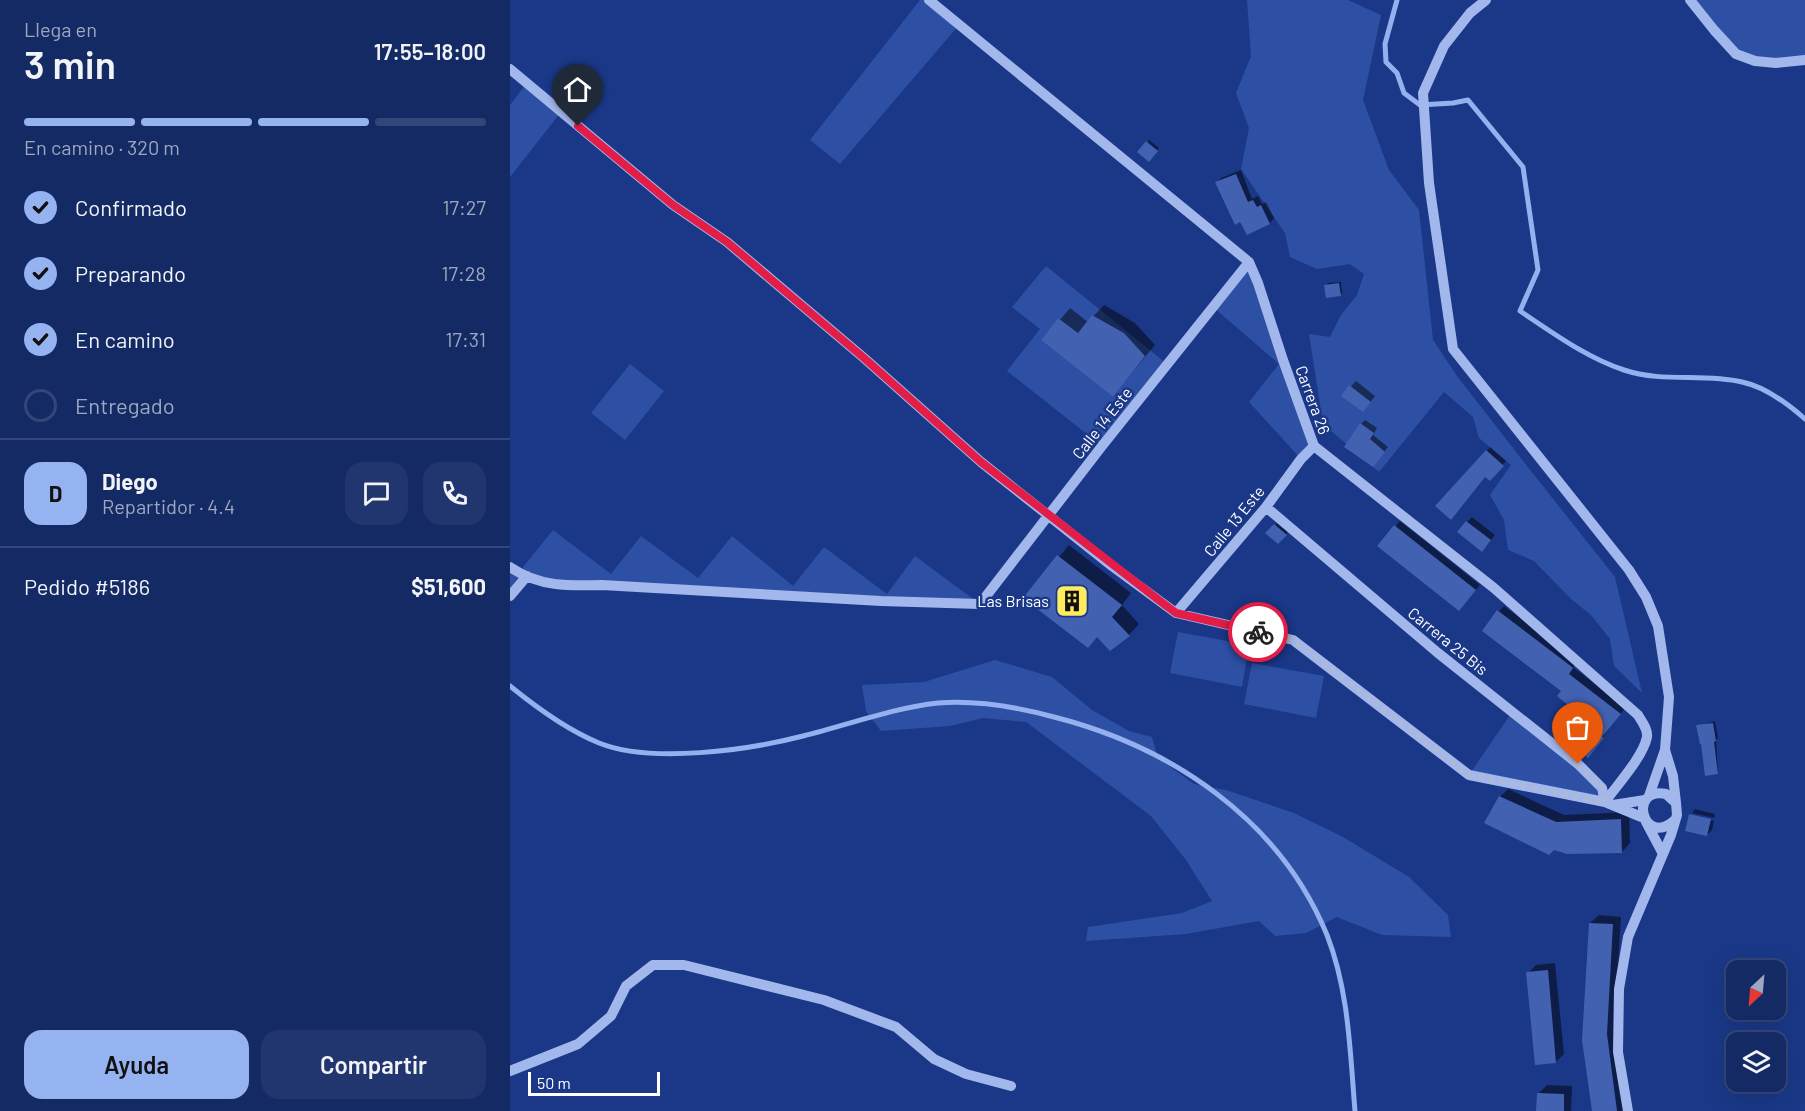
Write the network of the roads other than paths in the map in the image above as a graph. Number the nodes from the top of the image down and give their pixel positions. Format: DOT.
graph roads {
  1 [pos="929,0"];
  2 [pos="1486,0"];
  3 [pos="1690,0"];
  4 [pos="1805,60"];
  5 [pos="510,69"];
  6 [pos="1249,262"];
  7 [pos="1314,446"];
  8 [pos="1266,507"];
  9 [pos="1050,514"];
  10 [pos="510,567"];
  11 [pos="526,576"];
  12 [pos="510,596"];
  13 [pos="1176,613"];
  14 [pos="1665,750"];
  15 [pos="1647,798"];
  16 [pos="1609,803"];
  17 [pos="1676,803"];
  18 [pos="1644,819"];
  19 [pos="1675,820"];
  20 [pos="1663,854"];
  21 [pos="510,1071"];
  22 [pos="1011,1086"];
  23 [pos="1628,1111"];
  1 -- 6 [label="street, Carrera 26"];
  2 -- 14 [label="street"];
  3 -- 4 [label="street"];
  5 -- 9 [label="street"];
  6 -- 7 [label="street, Carrera 26"];
  6 -- 9 [label="street, Calle 14 Este"];
  7 -- 8 [label="street, Calle 13 Este"];
  7 -- 16 [label="street, Carrera 26"];
  8 -- 13 [label="street, Calle 13 Este"];
  8 -- 16 [label="street, Carrera 25 Bis"];
  9 -- 11 [label="street, Calle 14 Este"];
  9 -- 13 [label="street"];
  10 -- 11 [label="street"];
  11 -- 12 [label="street"];
  13 -- 16 [label="street"];
  14 -- 15 [label="street"];
  14 -- 17 [label="street"];
  15 -- 16 [label="street"];
  15 -- 17 [label="street"];
  15 -- 18 [label="street"];
  16 -- 18 [label="street"];
  17 -- 19 [label="street"];
  18 -- 19 [label="street"];
  18 -- 20 [label="street"];
  19 -- 20 [label="street"];
  20 -- 23 [label="street"];
  21 -- 22 [label="street"];
}
